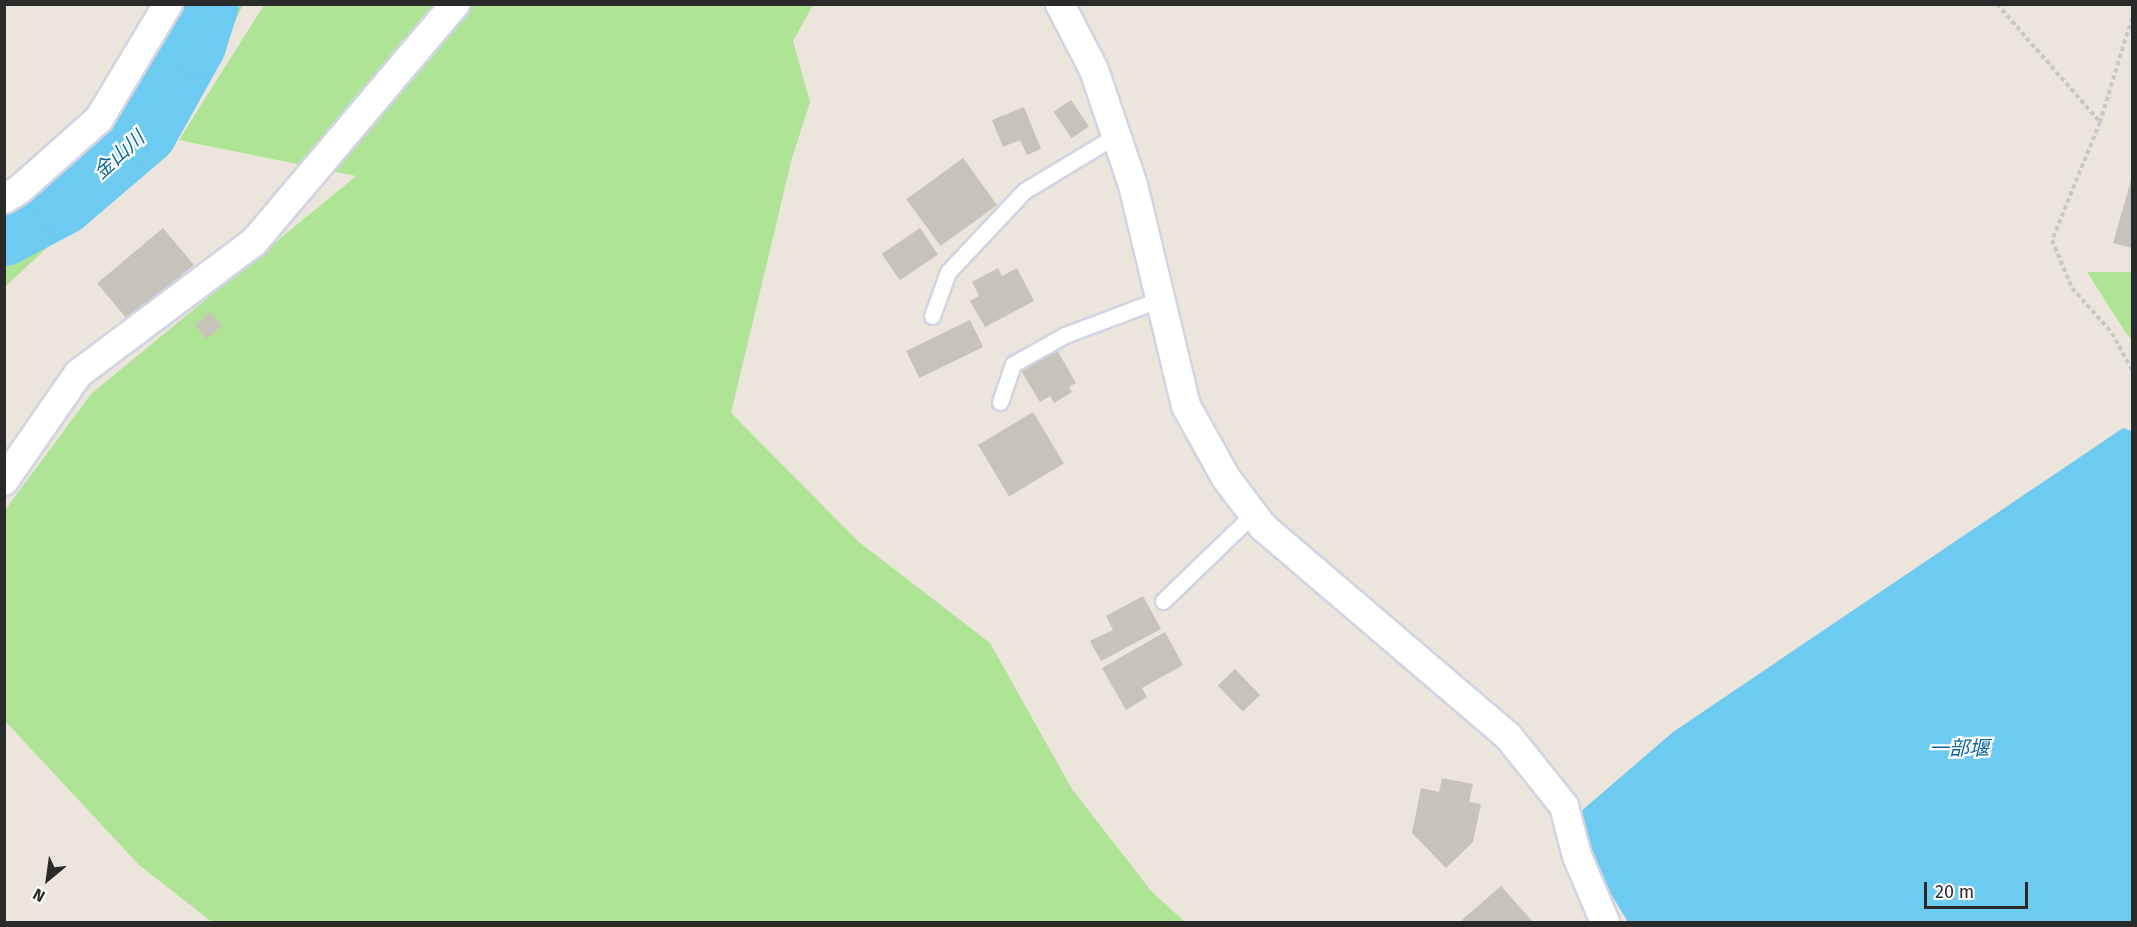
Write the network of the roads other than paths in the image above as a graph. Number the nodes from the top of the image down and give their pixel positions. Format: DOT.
graph roads {
  1 [pos="168,4"];
  2 [pos="455,4"];
  3 [pos="1060,4"];
  4 [pos="1117,135"];
  5 [pos="4,199"];
  6 [pos="1161,299"];
  7 [pos="932,316"];
  8 [pos="1000,402"];
  9 [pos="4,481"];
  10 [pos="1252,515"];
  11 [pos="1163,601"];
  12 [pos="1605,922"];
  1 -- 5 [label="street"];
  2 -- 9 [label="street"];
  3 -- 4 [label="street"];
  4 -- 6 [label="street"];
  4 -- 7 [label="lane"];
  6 -- 8 [label="lane"];
  6 -- 10 [label="street"];
  10 -- 11 [label="lane"];
  10 -- 12 [label="street"];
}
